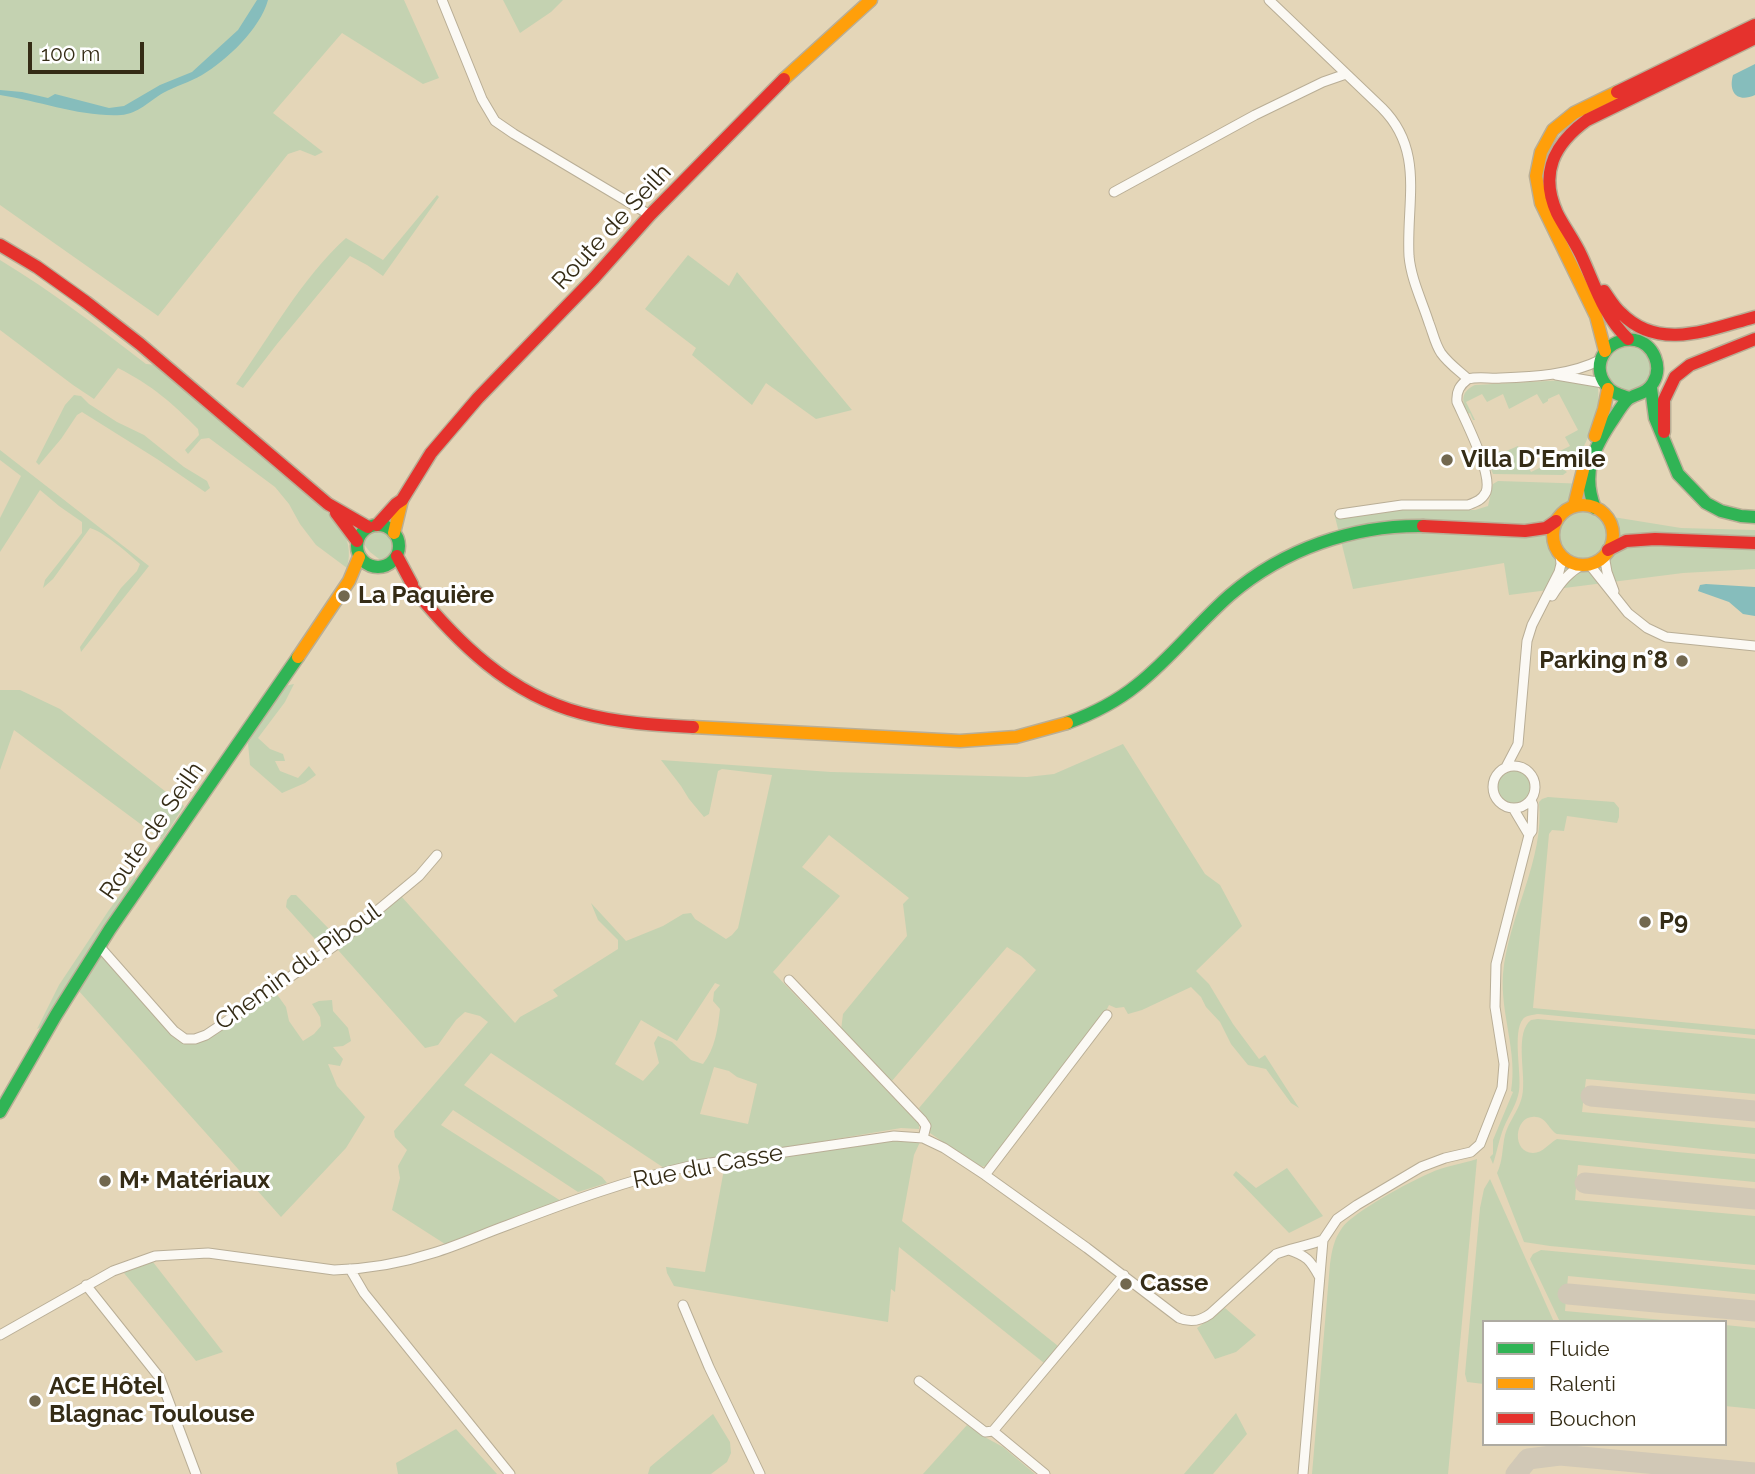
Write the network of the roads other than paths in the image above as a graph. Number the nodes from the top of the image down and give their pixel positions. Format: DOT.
graph roads {
  1 [pos="442,0"];
  2 [pos="871,0"];
  3 [pos="1269,0"];
  4 [pos="1755,25"];
  5 [pos="1755,38"];
  6 [pos="1346,75"];
  7 [pos="1114,192"];
  8 [pos="650,215"];
  9 [pos="0,245"];
  10 [pos="1580,253"];
  11 [pos="1755,317"];
  12 [pos="1628,339"];
  13 [pos="1755,339"];
  14 [pos="1603,355"];
  15 [pos="1547,374"];
  16 [pos="1468,379"];
  17 [pos="1605,386"];
  18 [pos="1651,388"];
  19 [pos="1629,398"];
  20 [pos="1664,439"];
  21 [pos="402,499"];
  22 [pos="328,504"];
  23 [pos="1574,506"];
  24 [pos="1595,508"];
  25 [pos="1340,514"];
  26 [pos="1755,517"];
  27 [pos="1556,521"];
  28 [pos="1610,522"];
  29 [pos="372,526"];
  30 [pos="1509,530"];
  31 [pos="394,533"];
  32 [pos="1655,539"];
  33 [pos="357,541"];
  34 [pos="1755,543"];
  35 [pos="1558,550"];
  36 [pos="1606,553"];
  37 [pos="397,556"];
  38 [pos="364,562"];
  39 [pos="1586,564"];
  40 [pos="383,567"];
  41 [pos="412,587"];
  42 [pos="1616,596"];
  43 [pos="1544,605"];
  44 [pos="1755,646"];
  45 [pos="1518,744"];
  46 [pos="1506,767"];
  47 [pos="1524,768"];
  48 [pos="1531,800"];
  49 [pos="1513,808"];
  50 [pos="1528,835"];
  51 [pos="437,855"];
  52 [pos="99,946"];
  53 [pos="789,980"];
  54 [pos="1107,1015"];
  55 [pos="0,1112"];
  56 [pos="923,1138"];
  57 [pos="985,1175"];
  58 [pos="1323,1240"];
  59 [pos="1287,1249"];
  60 [pos="351,1269"];
  61 [pos="1124,1275"];
  62 [pos="1320,1278"];
  63 [pos="86,1286"];
  64 [pos="683,1305"];
  65 [pos="0,1335"];
  66 [pos="919,1381"];
  67 [pos="993,1431"];
  68 [pos="196,1474"];
  69 [pos="510,1474"];
  70 [pos="760,1474"];
  71 [pos="1045,1474"];
  72 [pos="1303,1474"];
  1 -- 8 [label="street"];
  2 -- 8 [label="main road, Route de Seilh"];
  3 -- 6 [label="street"];
  4 -- 14 [label="main road"];
  5 -- 10 [label="main road"];
  6 -- 7 [label="street"];
  6 -- 16 [label="street"];
  8 -- 21 [label="main road, Route de Seilh"];
  9 -- 22 [label="main road"];
  10 -- 11 [label="main road"];
  10 -- 12 [label="main road"];
  12 -- 14 [label="main road"];
  12 -- 18 [label="main road"];
  13 -- 20 [label="main road"];
  14 -- 15 [label="street"];
  14 -- 17 [label="main road"];
  15 -- 16 [label="street"];
  15 -- 17 [label="street"];
  16 -- 25 [label="street"];
  17 -- 19 [label="main road"];
  17 -- 23 [label="main road"];
  18 -- 19 [label="main road"];
  18 -- 20 [label="main road"];
  19 -- 24 [label="main road"];
  20 -- 26 [label="main road"];
  21 -- 29 [label="main road, Route de Seilh"];
  21 -- 31 [label="main road, Route de Seilh"];
  22 -- 29 [label="main road"];
  22 -- 33 [label="main road"];
  23 -- 24 [label="main road"];
  23 -- 27 [label="main road"];
  24 -- 28 [label="main road"];
  27 -- 30 [label="main road"];
  27 -- 35 [label="main road"];
  28 -- 32 [label="main road"];
  28 -- 36 [label="main road"];
  29 -- 31 [label="main road"];
  29 -- 33 [label="main road"];
  30 -- 35 [label="main road"];
  30 -- 41 [label="main road"];
  31 -- 37 [label="main road"];
  32 -- 34 [label="main road"];
  32 -- 36 [label="main road"];
  33 -- 38 [label="main road"];
  35 -- 39 [label="main road"];
  35 -- 43 [label="street"];
  36 -- 39 [label="main road"];
  36 -- 42 [label="street"];
  37 -- 40 [label="main road"];
  37 -- 41 [label="main road"];
  38 -- 40 [label="main road"];
  38 -- 52 [label="main road, Route de Seilh"];
  39 -- 42 [label="street"];
  39 -- 43 [label="street"];
  40 -- 41 [label="main road"];
  42 -- 44 [label="street"];
  43 -- 45 [label="street"];
  45 -- 46 [label="street"];
  45 -- 47 [label="street"];
  46 -- 47 [label="street"];
  46 -- 49 [label="street"];
  47 -- 48 [label="street"];
  48 -- 49 [label="street"];
  48 -- 50 [label="street"];
  49 -- 50 [label="street"];
  50 -- 58 [label="street"];
  51 -- 52 [label="street, Chemin du Piboul"];
  52 -- 55 [label="main road, Route de Seilh"];
  53 -- 56 [label="street"];
  54 -- 57 [label="street"];
  56 -- 57 [label="street, Rue du Casse"];
  56 -- 60 [label="street, Rue du Casse"];
  57 -- 61 [label="street, Rue du Casse"];
  58 -- 59 [label="street, Rue du Casse"];
  58 -- 62 [label="street"];
  59 -- 61 [label="street, Rue du Casse"];
  59 -- 62 [label="street"];
  60 -- 63 [label="street, Rue du Casse"];
  60 -- 69 [label="street"];
  61 -- 67 [label="street"];
  62 -- 72 [label="street"];
  63 -- 65 [label="street, Rue du Casse"];
  63 -- 68 [label="street"];
  64 -- 70 [label="street"];
  66 -- 67 [label="street"];
  67 -- 71 [label="street"];
}
